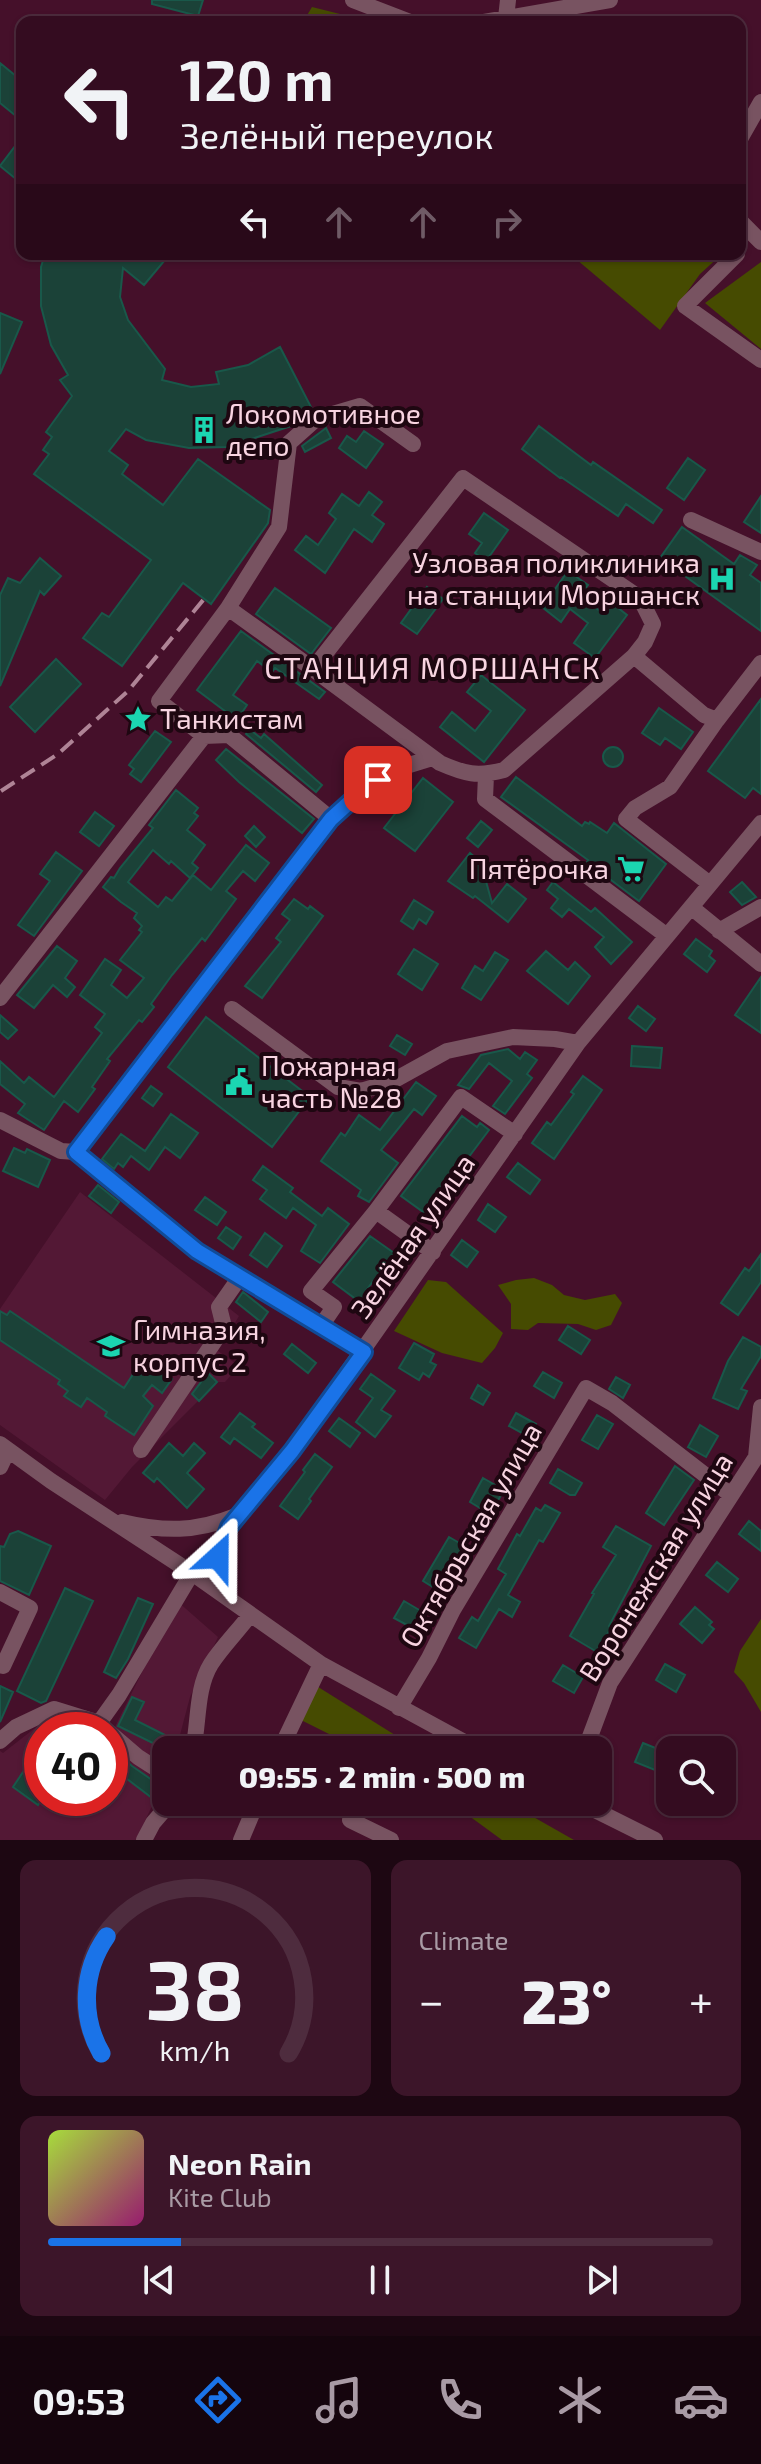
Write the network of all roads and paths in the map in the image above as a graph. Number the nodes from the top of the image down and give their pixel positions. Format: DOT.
graph roads {
  1 [pos="353,0"];
  2 [pos="610,0"];
  3 [pos="394,16"];
  4 [pos="518,16"];
  5 [pos="761,102"];
  6 [pos="746,128"];
  7 [pos="732,260"];
  8 [pos="761,360"];
  9 [pos="413,444"];
  10 [pos="691,520"];
  11 [pos="761,552"];
  12 [pos="228,608"];
  13 [pos="634,656"];
  14 [pos="761,663"];
  15 [pos="313,669"];
  16 [pos="717,720"];
  17 [pos="201,739"];
  18 [pos="432,758"];
  19 [pos="486,775"];
  20 [pos="331,819"];
  21 [pos="761,823"];
  22 [pos="710,884"];
  23 [pos="691,907"];
  24 [pos="761,907"];
  25 [pos="719,931"];
  26 [pos="667,936"];
  27 [pos="761,964"];
  28 [pos="0,998"];
  29 [pos="232,1009"];
  30 [pos="578,1043"];
  31 [pos="0,1120"];
  32 [pos="515,1134"];
  33 [pos="76,1152"];
  34 [pos="376,1211"];
  35 [pos="433,1252"];
  36 [pos="240,1277"];
  37 [pos="321,1326"];
  38 [pos="364,1352"];
  39 [pos="761,1407"];
  40 [pos="4,1447"];
  41 [pos="141,1450"];
  42 [pos="758,1455"];
  43 [pos="0,1467"];
  44 [pos="731,1495"];
  45 [pos="113,1520"];
  46 [pos="235,1521"];
  47 [pos="192,1573"];
  48 [pos="0,1592"];
  49 [pos="230,1600"];
  50 [pos="250,1615"];
  51 [pos="321,1664"];
  52 [pos="0,1665"];
  53 [pos="399,1708"];
  54 [pos="112,1712"];
  55 [pos="24,1723"];
  56 [pos="196,1736"];
  57 [pos="287,1736"];
  58 [pos="452,1736"];
  59 [pos="590,1736"];
  60 [pos="0,1741"];
  61 [pos="128,1749"];
  62 [pos="152,1766"];
  63 [pos="159,1816"];
  64 [pos="251,1816"];
  65 [pos="607,1816"];
  66 [pos="350,1820"];
  67 [pos="144,1840"];
  68 [pos="241,1840"];
  69 [pos="391,1840"];
  70 [pos="655,1840"];
  1 -- 3 [label="street"];
  2 -- 4 [label="street"];
  5 -- 6 [label="street"];
  7 -- 8 [label="street"];
  9 -- 12 [label="street"];
  10 -- 11 [label="street"];
  12 -- 15 [label="street"];
  12 -- 17 [label="street"];
  13 -- 15 [label="street"];
  13 -- 16 [label="street"];
  13 -- 19 [label="street"];
  14 -- 16 [label="street"];
  15 -- 18 [label="street"];
  16 -- 22 [label="street"];
  17 -- 20 [label="street"];
  17 -- 28 [label="street"];
  18 -- 19 [label="street"];
  18 -- 20 [label="street"];
  19 -- 26 [label="street"];
  20 -- 33 [label="street"];
  21 -- 22 [label="street, Зелёная улица"];
  22 -- 23 [label="street, Зелёная улица"];
  23 -- 25 [label="street"];
  23 -- 26 [label="street, Зелёная улица"];
  24 -- 25 [label="street"];
  25 -- 27 [label="street"];
  26 -- 30 [label="street, Зелёная улица"];
  29 -- 30 [label="street"];
  30 -- 32 [label="street, Зелёная улица"];
  31 -- 33 [label="street"];
  32 -- 34 [label="street"];
  32 -- 35 [label="street, Зелёная улица"];
  33 -- 36 [label="street"];
  34 -- 35 [label="street"];
  34 -- 37 [label="street"];
  35 -- 38 [label="street, Зелёная улица"];
  36 -- 37 [label="street"];
  36 -- 41 [label="street"];
  37 -- 38 [label="street"];
  38 -- 46 [label="street, Зелёная улица"];
  39 -- 42 [label="street, Воронежская улица"];
  40 -- 43 [label="street"];
  40 -- 45 [label="street"];
  42 -- 44 [label="street, Воронежская улица"];
  44 -- 53 [label="street, Октябрьская улица"];
  44 -- 59 [label="street, Воронежская улица"];
  45 -- 46 [label="street"];
  45 -- 47 [label="street"];
  46 -- 47 [label="street, Зелёная улица"];
  46 -- 49 [label="street"];
  47 -- 49 [label="street"];
  47 -- 54 [label="street, Зелёная улица"];
  48 -- 52 [label="street"];
  49 -- 50 [label="street"];
  50 -- 51 [label="street"];
  50 -- 56 [label="street"];
  51 -- 53 [label="street"];
  51 -- 57 [label="street"];
  53 -- 58 [label="street"];
  55 -- 60 [label="street"];
  61 -- 62 [label="street"];
  63 -- 67 [label="street"];
  64 -- 68 [label="street"];
  65 -- 70 [label="street"];
  66 -- 69 [label="street"];
}
